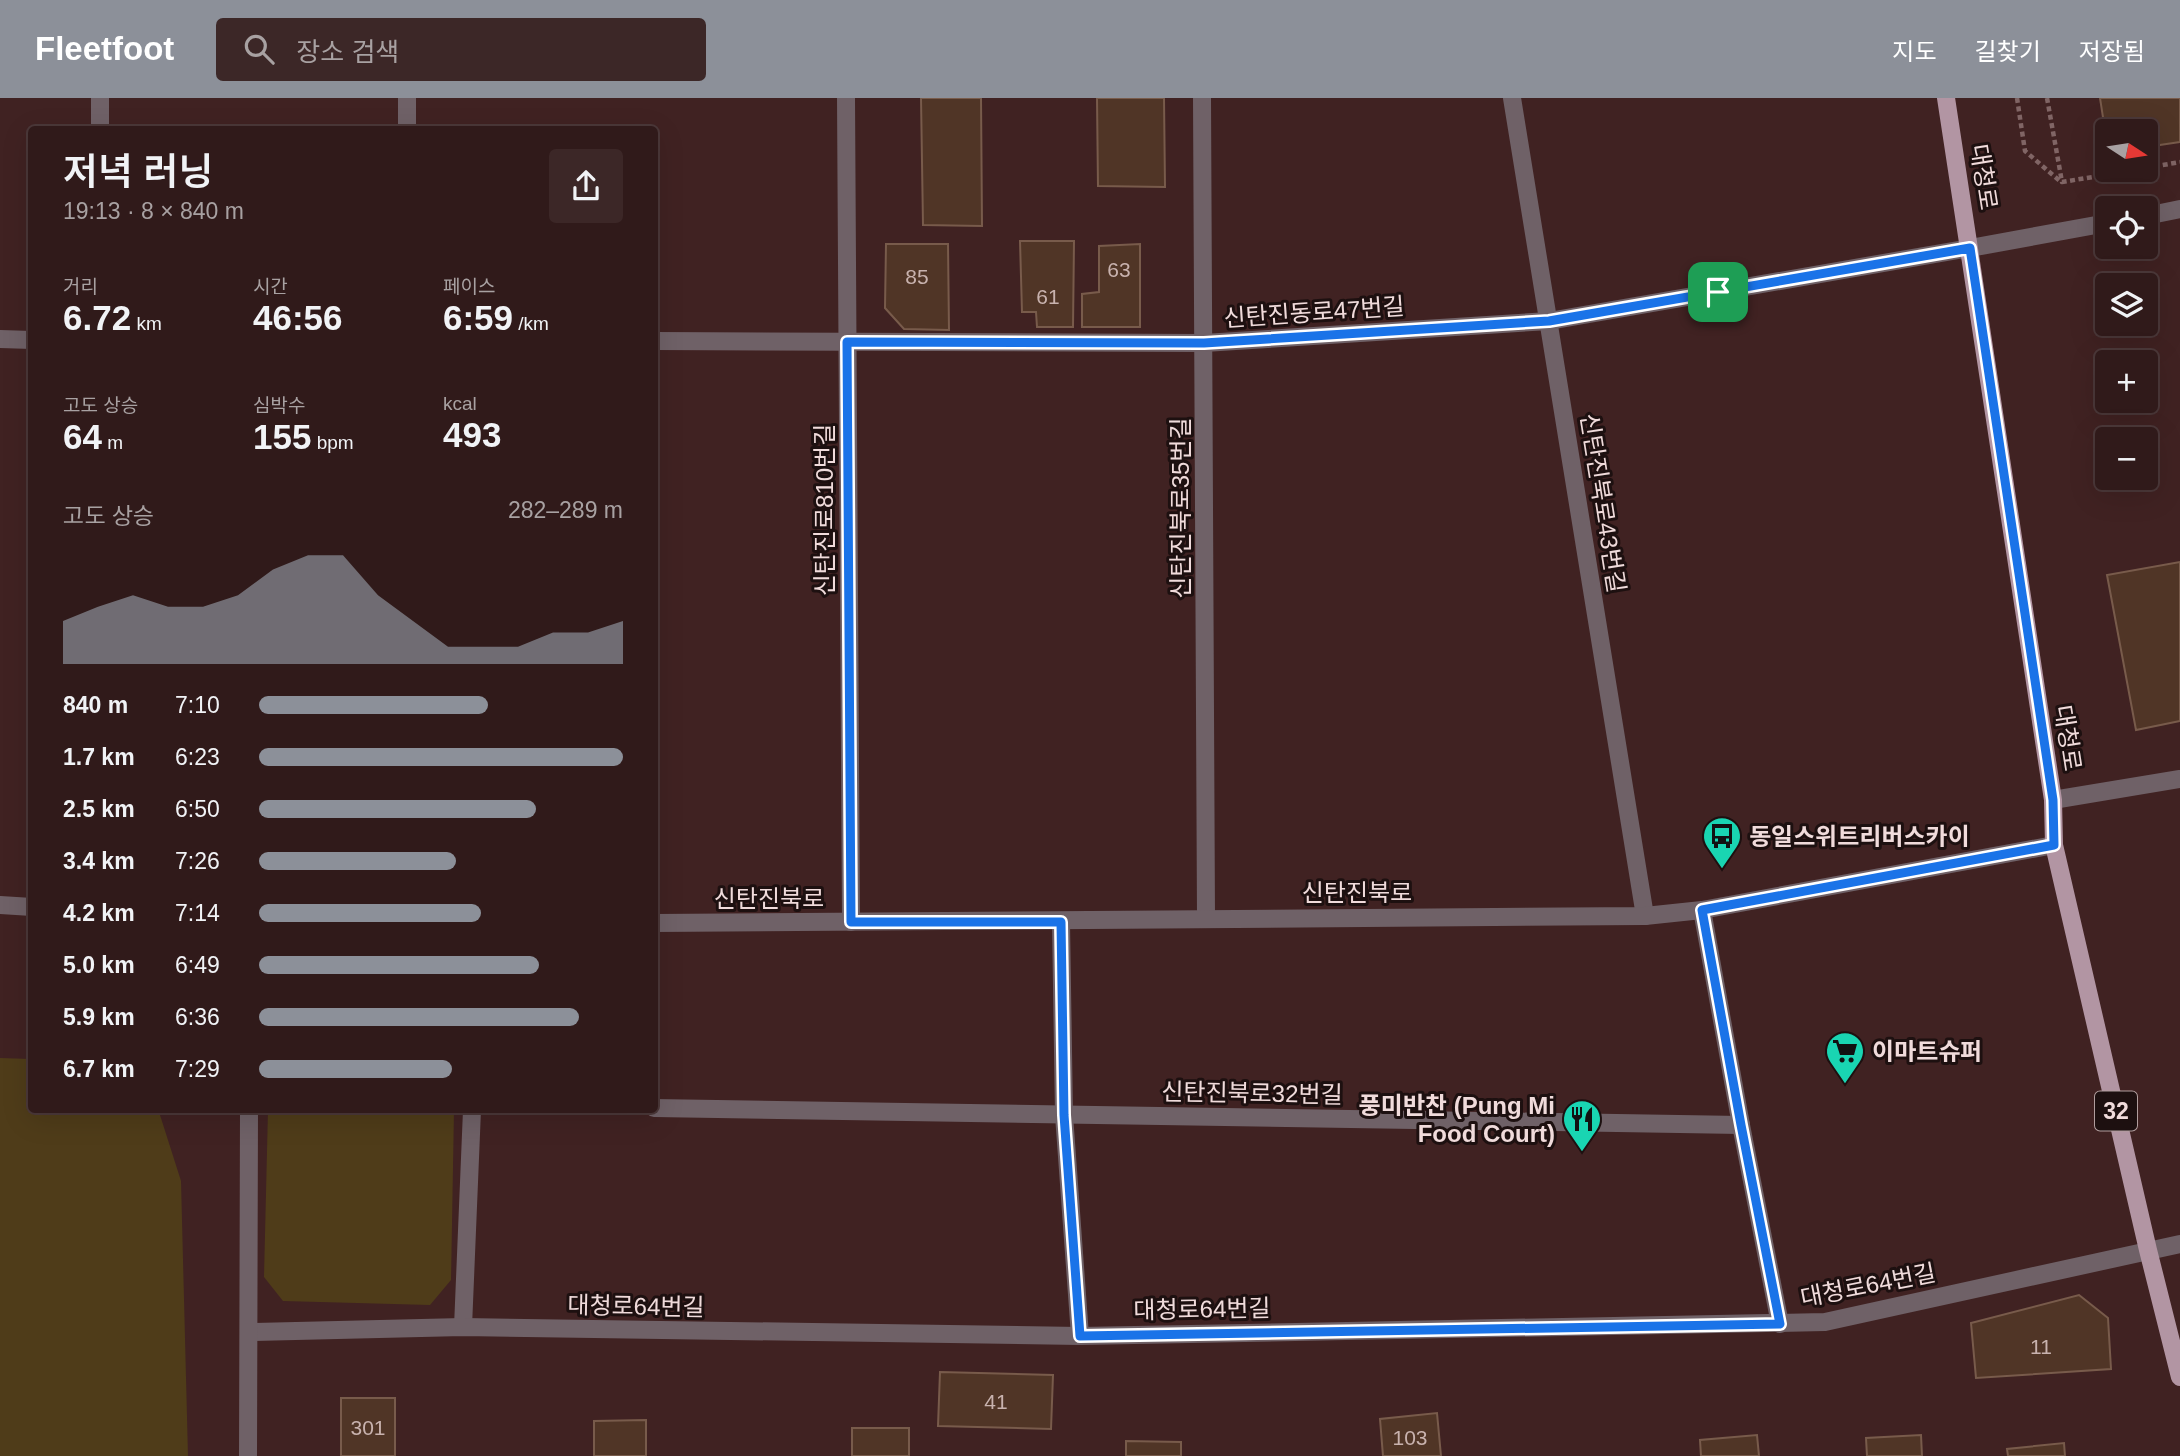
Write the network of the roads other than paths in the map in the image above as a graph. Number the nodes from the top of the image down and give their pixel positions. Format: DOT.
graph roads {
  1 [pos="100,98"];
  2 [pos="407,98"];
  3 [pos="846,98"];
  4 [pos="1202,98"];
  5 [pos="1511,98"];
  6 [pos="1946,98"];
  7 [pos="100,126"];
  8 [pos="407,126"];
  9 [pos="2180,209"];
  10 [pos="2158,214"];
  11 [pos="2095,225"];
  12 [pos="1970,248"];
  13 [pos="1549,321"];
  14 [pos="0,340"];
  15 [pos="28,340"];
  16 [pos="658,341"];
  17 [pos="847,342"];
  18 [pos="1204,343"];
  19 [pos="2180,779"];
  20 [pos="2053,800"];
  21 [pos="2054,845"];
  22 [pos="0,905"];
  23 [pos="28,907"];
  24 [pos="1702,910"];
  25 [pos="1645,916"];
  26 [pos="1206,917"];
  27 [pos="851,922"];
  28 [pos="1061,922"];
  29 [pos="658,923"];
  30 [pos="658,1108"];
  31 [pos="248,1113"];
  32 [pos="472,1113"];
  33 [pos="1064,1115"];
  34 [pos="1741,1125"];
  35 [pos="2180,1244"];
  36 [pos="2148,1250"];
  37 [pos="1780,1324"];
  38 [pos="463,1327"];
  39 [pos="248,1332"];
  40 [pos="1080,1336"];
  41 [pos="2180,1377"];
  42 [pos="248,1456"];
  1 -- 7 [label="street"];
  2 -- 8 [label="street"];
  3 -- 17 [label="street, 신탄진로810번길"];
  4 -- 18 [label="street, 신탄진북로35번길"];
  5 -- 13 [label="street, 신탄진북로43번길"];
  6 -- 12 [label="main road, 대청로 / 32"];
  9 -- 10 [label="street"];
  11 -- 12 [label="street, 신탄진동로47번길"];
  12 -- 13 [label="street, 신탄진동로47번길"];
  12 -- 20 [label="main road, 대청로 / 32"];
  13 -- 18 [label="street, 신탄진동로47번길"];
  13 -- 25 [label="street, 신탄진북로43번길"];
  14 -- 15 [label="street"];
  16 -- 17 [label="street, 신탄진동로47번길"];
  17 -- 18 [label="street, 신탄진동로47번길"];
  17 -- 27 [label="street, 신탄진로810번길"];
  18 -- 26 [label="street, 신탄진북로35번길"];
  19 -- 20 [label="street"];
  20 -- 21 [label="main road, 대청로 / 32"];
  21 -- 24 [label="street, 신탄진북로"];
  21 -- 36 [label="main road, 대청로 / 32"];
  22 -- 23 [label="street"];
  24 -- 25 [label="street, 신탄진북로"];
  24 -- 34 [label="street"];
  25 -- 26 [label="street, 신탄진북로"];
  26 -- 28 [label="street, 신탄진북로"];
  27 -- 28 [label="street, 신탄진북로"];
  27 -- 29 [label="street, 신탄진북로"];
  28 -- 33 [label="street"];
  30 -- 33 [label="street, 신탄진북로32번길"];
  31 -- 39 [label="street"];
  32 -- 38 [label="street"];
  33 -- 34 [label="street, 신탄진북로32번길"];
  33 -- 40 [label="street"];
  34 -- 37 [label="street"];
  35 -- 36 [label="street, 대청로64번길"];
  36 -- 37 [label="street, 대청로64번길"];
  36 -- 41 [label="main road, 대청로 / 32"];
  37 -- 40 [label="street, 대청로64번길"];
  38 -- 39 [label="street, 대청로64번길"];
  38 -- 40 [label="street, 대청로64번길"];
  39 -- 42 [label="street"];
}
